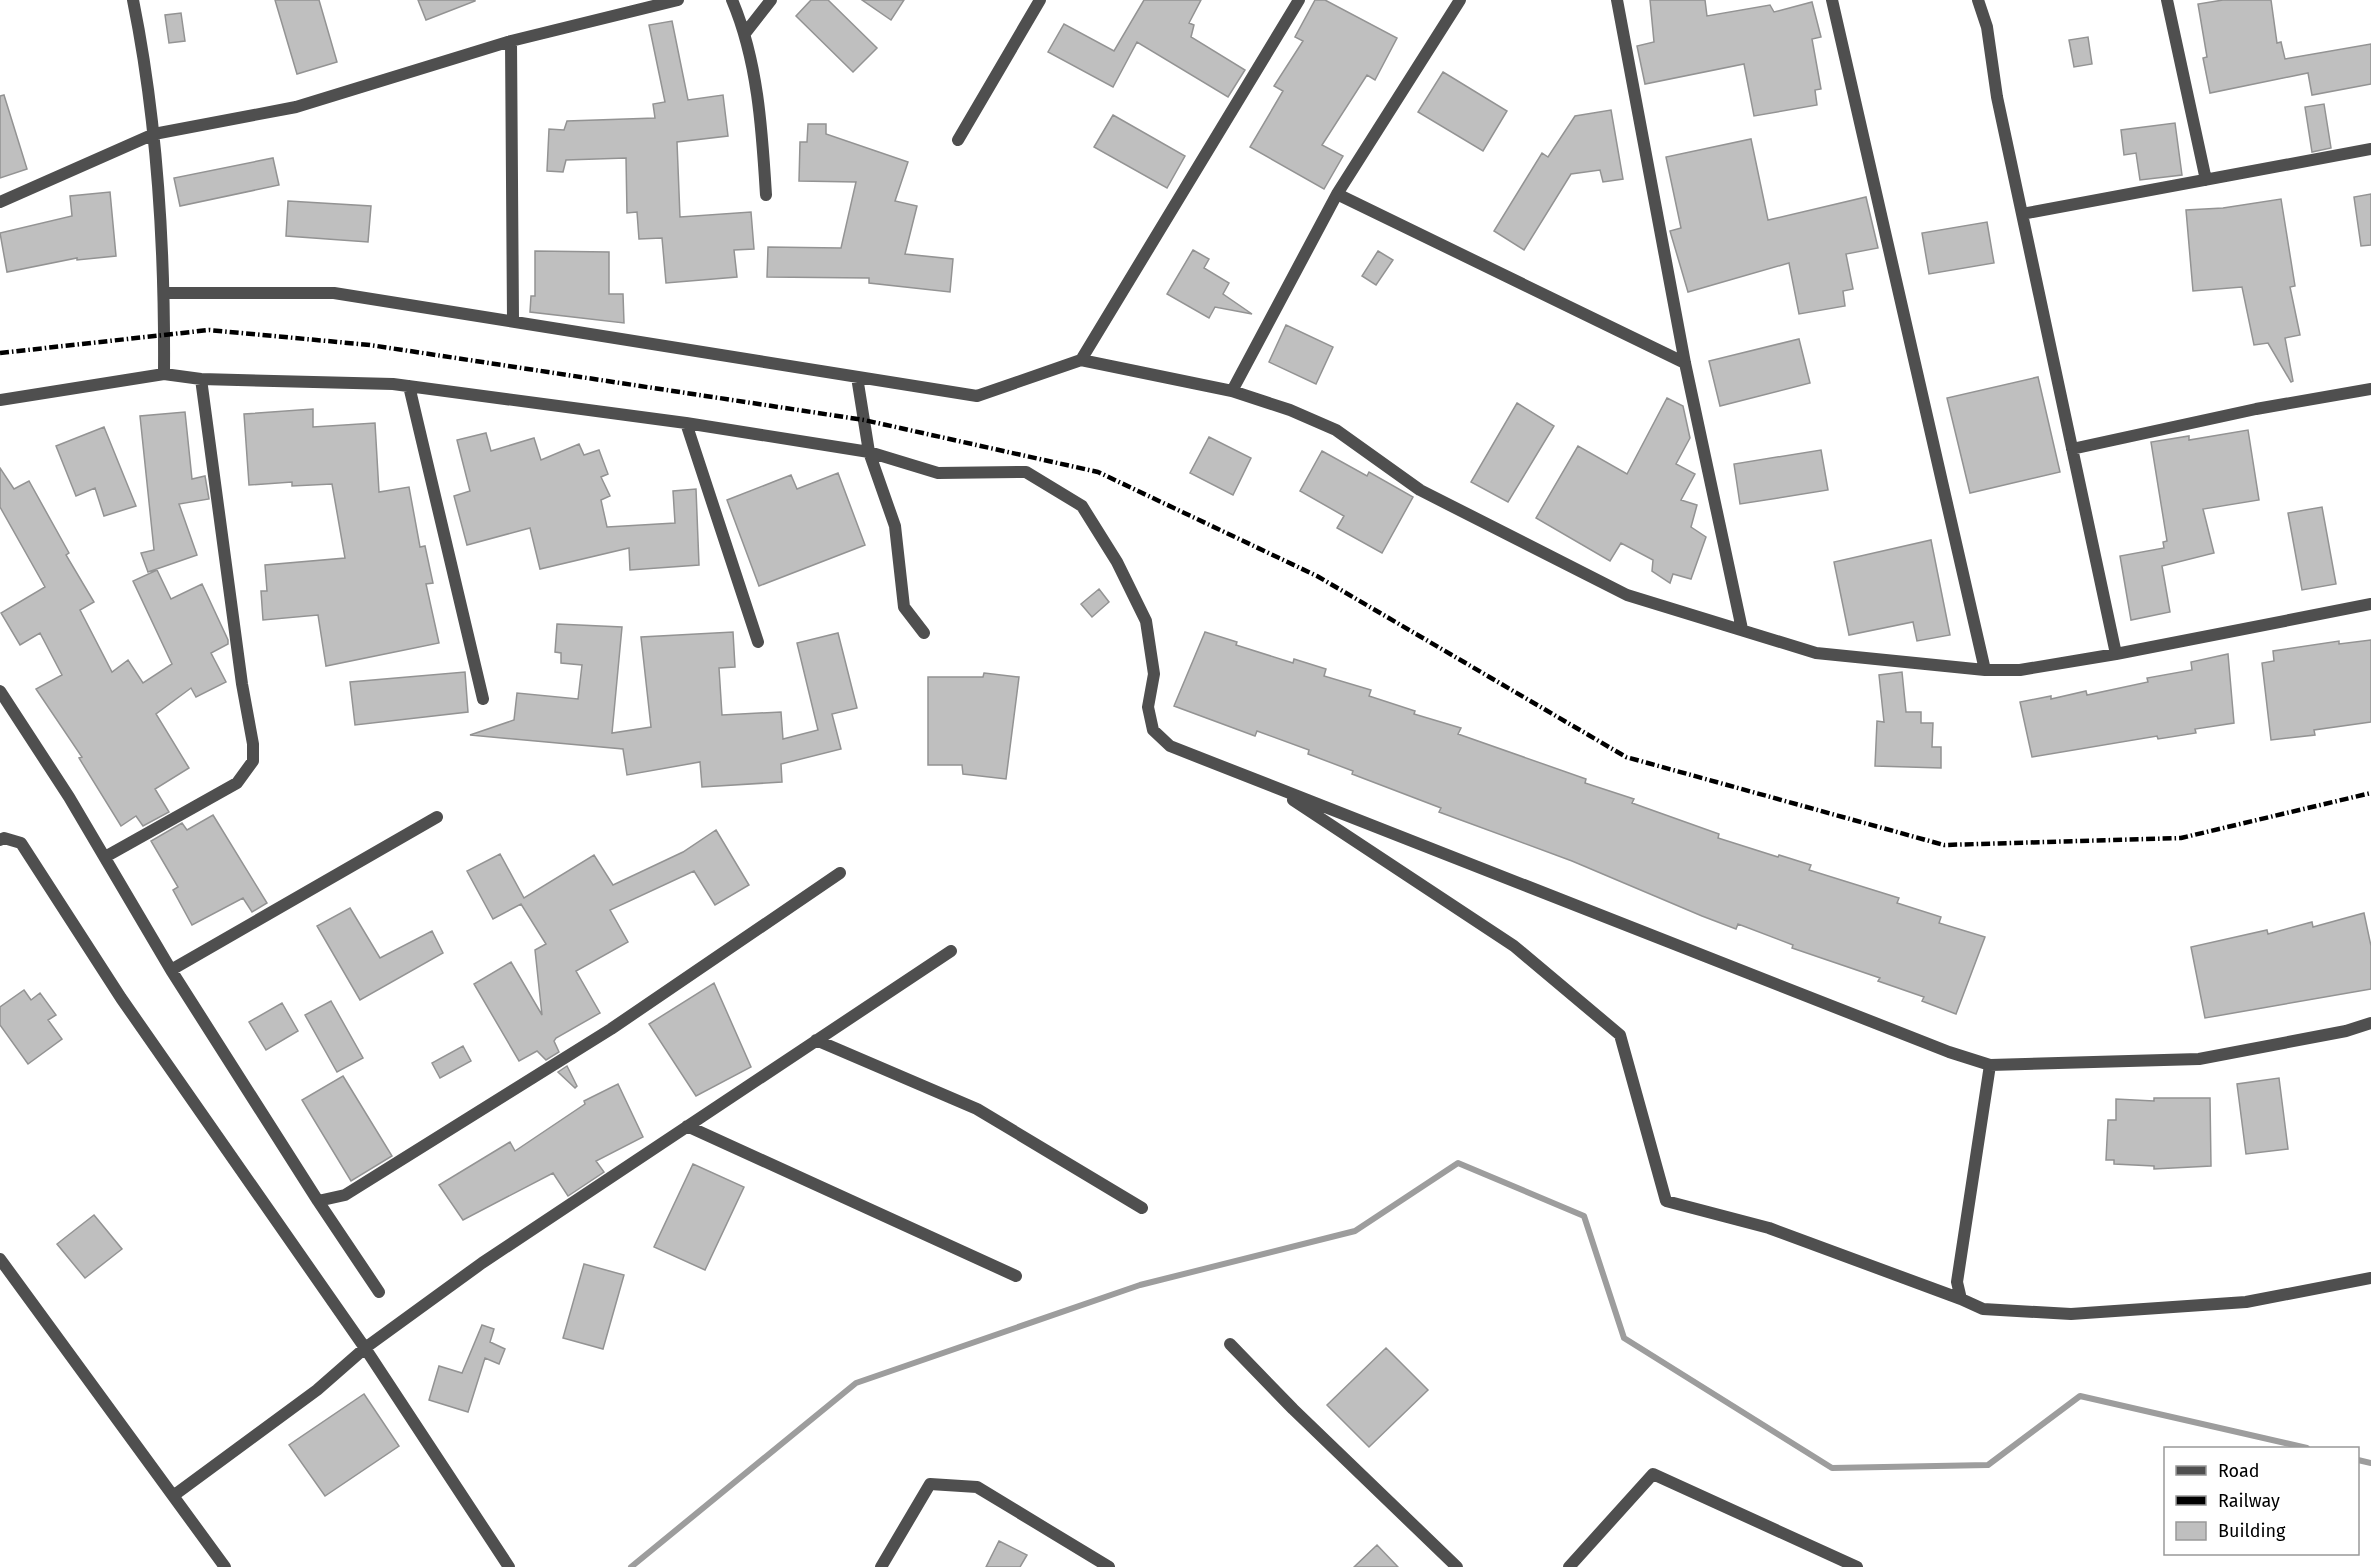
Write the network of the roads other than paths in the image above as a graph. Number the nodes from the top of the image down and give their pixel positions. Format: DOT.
graph roads {
  1 [pos="133,0"];
  2 [pos="678,0"];
  3 [pos="732,0"];
  4 [pos="771,0"];
  5 [pos="1040,0"];
  6 [pos="1299,0"];
  7 [pos="1460,0"];
  8 [pos="1617,0"];
  9 [pos="1832,0"];
  10 [pos="1978,0"];
  11 [pos="2167,0"];
  12 [pos="746,32"];
  13 [pos="511,41"];
  14 [pos="154,134"];
  15 [pos="958,140"];
  16 [pos="2371,149"];
  17 [pos="2206,180"];
  18 [pos="1337,194"];
  19 [pos="766,195"];
  20 [pos="0,202"];
  21 [pos="2022,214"];
  22 [pos="165,293"];
  23 [pos="513,320"];
  24 [pos="1082,360"];
  25 [pos="1685,363"];
  26 [pos="164,374"];
  27 [pos="857,377"];
  28 [pos="201,379"];
  29 [pos="409,386"];
  30 [pos="2371,389"];
  31 [pos="1232,391"];
  32 [pos="0,400"];
  33 [pos="686,423"];
  34 [pos="2072,449"];
  35 [pos="869,452"];
  36 [pos="2371,604"];
  37 [pos="1742,629"];
  38 [pos="924,633"];
  39 [pos="758,642"];
  40 [pos="2116,654"];
  41 [pos="1985,670"];
  42 [pos="0,691"];
  43 [pos="483,699"];
  44 [pos="1272,786"];
  45 [pos="437,817"];
  46 [pos="0,840"];
  47 [pos="105,857"];
  48 [pos="840,873"];
  49 [pos="951,951"];
  50 [pos="171,970"];
  51 [pos="2371,1023"];
  52 [pos="816,1040"];
  53 [pos="1990,1065"];
  54 [pos="687,1126"];
  55 [pos="318,1201"];
  56 [pos="1142,1208"];
  57 [pos="0,1259"];
  58 [pos="1016,1276"];
  59 [pos="2371,1278"];
  60 [pos="379,1292"];
  61 [pos="1961,1299"];
  62 [pos="1230,1344"];
  63 [pos="365,1348"];
  64 [pos="173,1496"];
  65 [pos="225,1567"];
  66 [pos="509,1567"];
  67 [pos="881,1567"];
  68 [pos="1109,1567"];
  69 [pos="1458,1567"];
  70 [pos="1569,1567"];
  71 [pos="1857,1567"];
  1 -- 14 [label="street"];
  2 -- 13 [label="street"];
  3 -- 12 [label="street"];
  4 -- 12 [label="street"];
  5 -- 15 [label="street"];
  6 -- 24 [label="street"];
  7 -- 18 [label="street"];
  8 -- 25 [label="street"];
  9 -- 41 [label="street"];
  10 -- 21 [label="street"];
  11 -- 17 [label="street"];
  12 -- 19 [label="street"];
  13 -- 14 [label="street"];
  13 -- 23 [label="street"];
  14 -- 20 [label="street"];
  14 -- 22 [label="street"];
  16 -- 17 [label="street"];
  17 -- 21 [label="street"];
  18 -- 25 [label="street"];
  18 -- 31 [label="street"];
  21 -- 34 [label="street"];
  22 -- 23 [label="street"];
  22 -- 26 [label="street"];
  23 -- 27 [label="street"];
  24 -- 27 [label="street"];
  24 -- 31 [label="street"];
  25 -- 37 [label="street"];
  26 -- 28 [label="street"];
  26 -- 32 [label="street"];
  27 -- 35 [label="street"];
  28 -- 29 [label="street"];
  28 -- 47 [label="street"];
  29 -- 33 [label="street"];
  29 -- 43 [label="street"];
  30 -- 34 [label="street"];
  31 -- 37 [label="street"];
  33 -- 35 [label="street"];
  33 -- 39 [label="street"];
  34 -- 40 [label="street"];
  35 -- 38 [label="street"];
  35 -- 44 [label="street"];
  36 -- 40 [label="street"];
  37 -- 41 [label="street"];
  40 -- 41 [label="street"];
  42 -- 47 [label="street"];
  44 -- 53 [label="street"];
  44 -- 61 [label="street"];
  45 -- 50 [label="street"];
  46 -- 63 [label="street"];
  47 -- 50 [label="street"];
  48 -- 55 [label="street"];
  49 -- 52 [label="street"];
  50 -- 55 [label="street"];
  51 -- 53 [label="street"];
  52 -- 54 [label="street"];
  52 -- 56 [label="street"];
  53 -- 61 [label="street"];
  54 -- 58 [label="street"];
  54 -- 63 [label="street"];
  55 -- 60 [label="street"];
  57 -- 64 [label="street"];
  59 -- 61 [label="street"];
  62 -- 69 [label="street"];
  63 -- 64 [label="street"];
  63 -- 66 [label="street"];
  64 -- 65 [label="street"];
  67 -- 68 [label="street"];
  70 -- 71 [label="street"];
}
